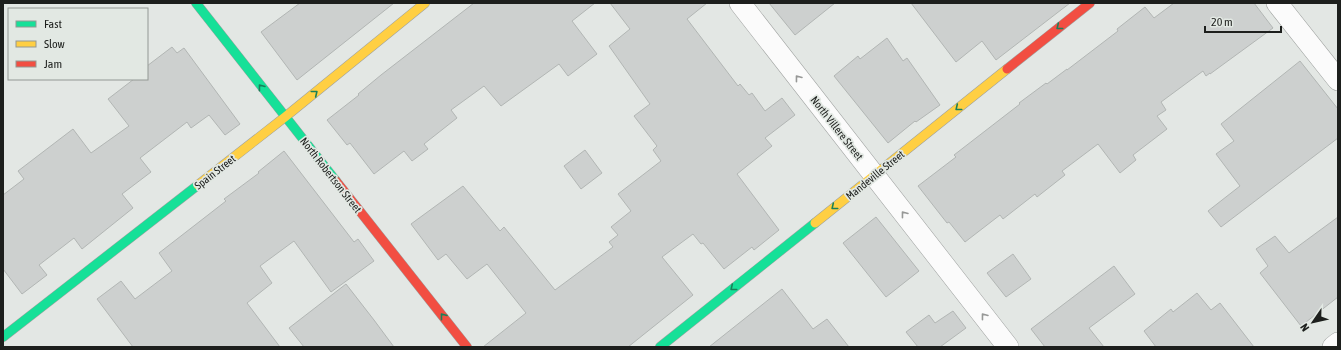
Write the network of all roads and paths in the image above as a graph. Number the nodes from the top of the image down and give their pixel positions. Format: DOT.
graph roads {
  1 [pos="196,3"];
  2 [pos="425,3"];
  3 [pos="740,3"];
  4 [pos="1090,3"];
  5 [pos="1277,3"];
  6 [pos="1338,80"];
  7 [pos="285,118"];
  8 [pos="874,175"];
  9 [pos="3,337"];
  10 [pos="1338,343"];
  11 [pos="467,347"];
  12 [pos="660,347"];
  13 [pos="1008,347"];
  14 [pos="1333,347"];
  7 -- 1 [label="street, North Robertson Street, one-way"];
  7 -- 2 [label="street, Spain Street, one-way"];
  8 -- 3 [label="street, North Villere Street, one-way"];
  4 -- 8 [label="street, Mandeville Street, one-way"];
  5 -- 6 [label="street"];
  7 -- 9 [label="street, Spain Street"];
  11 -- 7 [label="street, North Robertson Street, one-way"];
  8 -- 12 [label="street, Mandeville Street, one-way"];
  13 -- 8 [label="street, North Villere Street, one-way"];
  10 -- 14 [label="street"];
}
